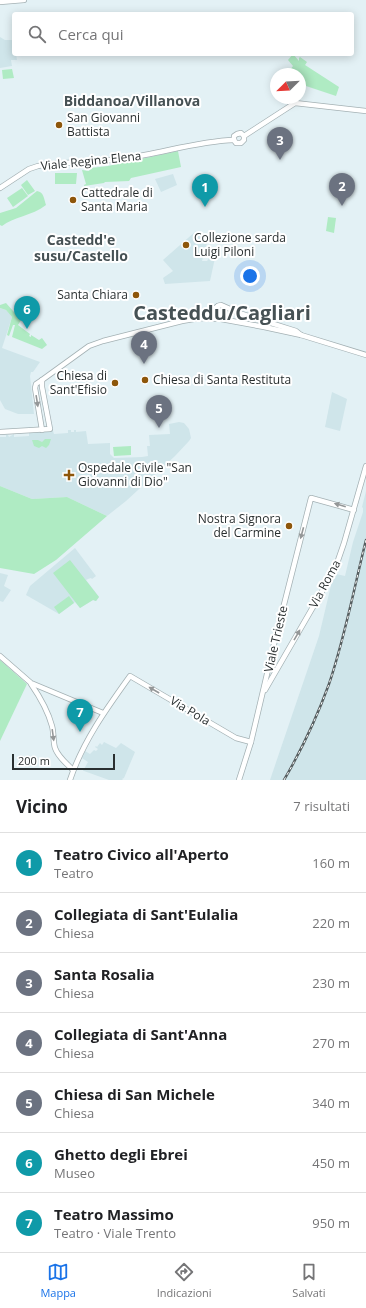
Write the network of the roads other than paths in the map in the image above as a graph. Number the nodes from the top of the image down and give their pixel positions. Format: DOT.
graph roads {
  1 [pos="24,0"];
  2 [pos="0,2"];
  3 [pos="366,112"];
  4 [pos="244,136"];
  5 [pos="234,140"];
  6 [pos="0,188"];
  7 [pos="218,306"];
  8 [pos="231,309"];
  9 [pos="200,318"];
  10 [pos="221,319"];
  11 [pos="227,320"];
  12 [pos="301,336"];
  13 [pos="366,355"];
  14 [pos="42,380"];
  15 [pos="42,430"];
  16 [pos="0,432"];
  17 [pos="366,466"];
  18 [pos="354,510"];
  19 [pos="0,656"];
  20 [pos="31,683"];
  21 [pos="39,687"];
  22 [pos="47,689"];
  23 [pos="36,691"];
  24 [pos="263,693"];
  25 [pos="40,698"];
  26 [pos="103,713"];
  27 [pos="251,742"];
  28 [pos="73,770"];
  29 [pos="70,780"];
  30 [pos="239,780"];
  1 -- 2 [label="street"];
  3 -- 4 [label="street"];
  4 -- 5 [label="street"];
  4 -- 5 [label="street"];
  5 -- 6 [label="street, Viale Regina Elena"];
  7 -- 8 [label="street"];
  7 -- 9 [label="street"];
  7 -- 10 [label="street"];
  8 -- 11 [label="street"];
  8 -- 12 [label="street"];
  9 -- 10 [label="street"];
  9 -- 14 [label="street"];
  10 -- 11 [label="street"];
  11 -- 12 [label="street"];
  12 -- 13 [label="street"];
  14 -- 15 [label="street, one-way"];
  14 -- 15 [label="street"];
  15 -- 16 [label="street"];
  17 -- 18 [label="street, Via Roma"];
  24 -- 18 [label="street, Via Roma, one-way"];
  18 -- 24 [label="street, Viale Trieste, one-way"];
  19 -- 20 [label="street"];
  20 -- 21 [label="street"];
  20 -- 23 [label="street"];
  21 -- 22 [label="street"];
  21 -- 23 [label="street"];
  22 -- 25 [label="street"];
  22 -- 26 [label="street"];
  23 -- 25 [label="street"];
  24 -- 27 [label="street, Viale Trieste"];
  25 -- 28 [label="street, one-way"];
  27 -- 26 [label="street, Via Pola, one-way"];
  26 -- 28 [label="street"];
  27 -- 30 [label="street, Viale Trieste"];
  28 -- 29 [label="street"];
}
